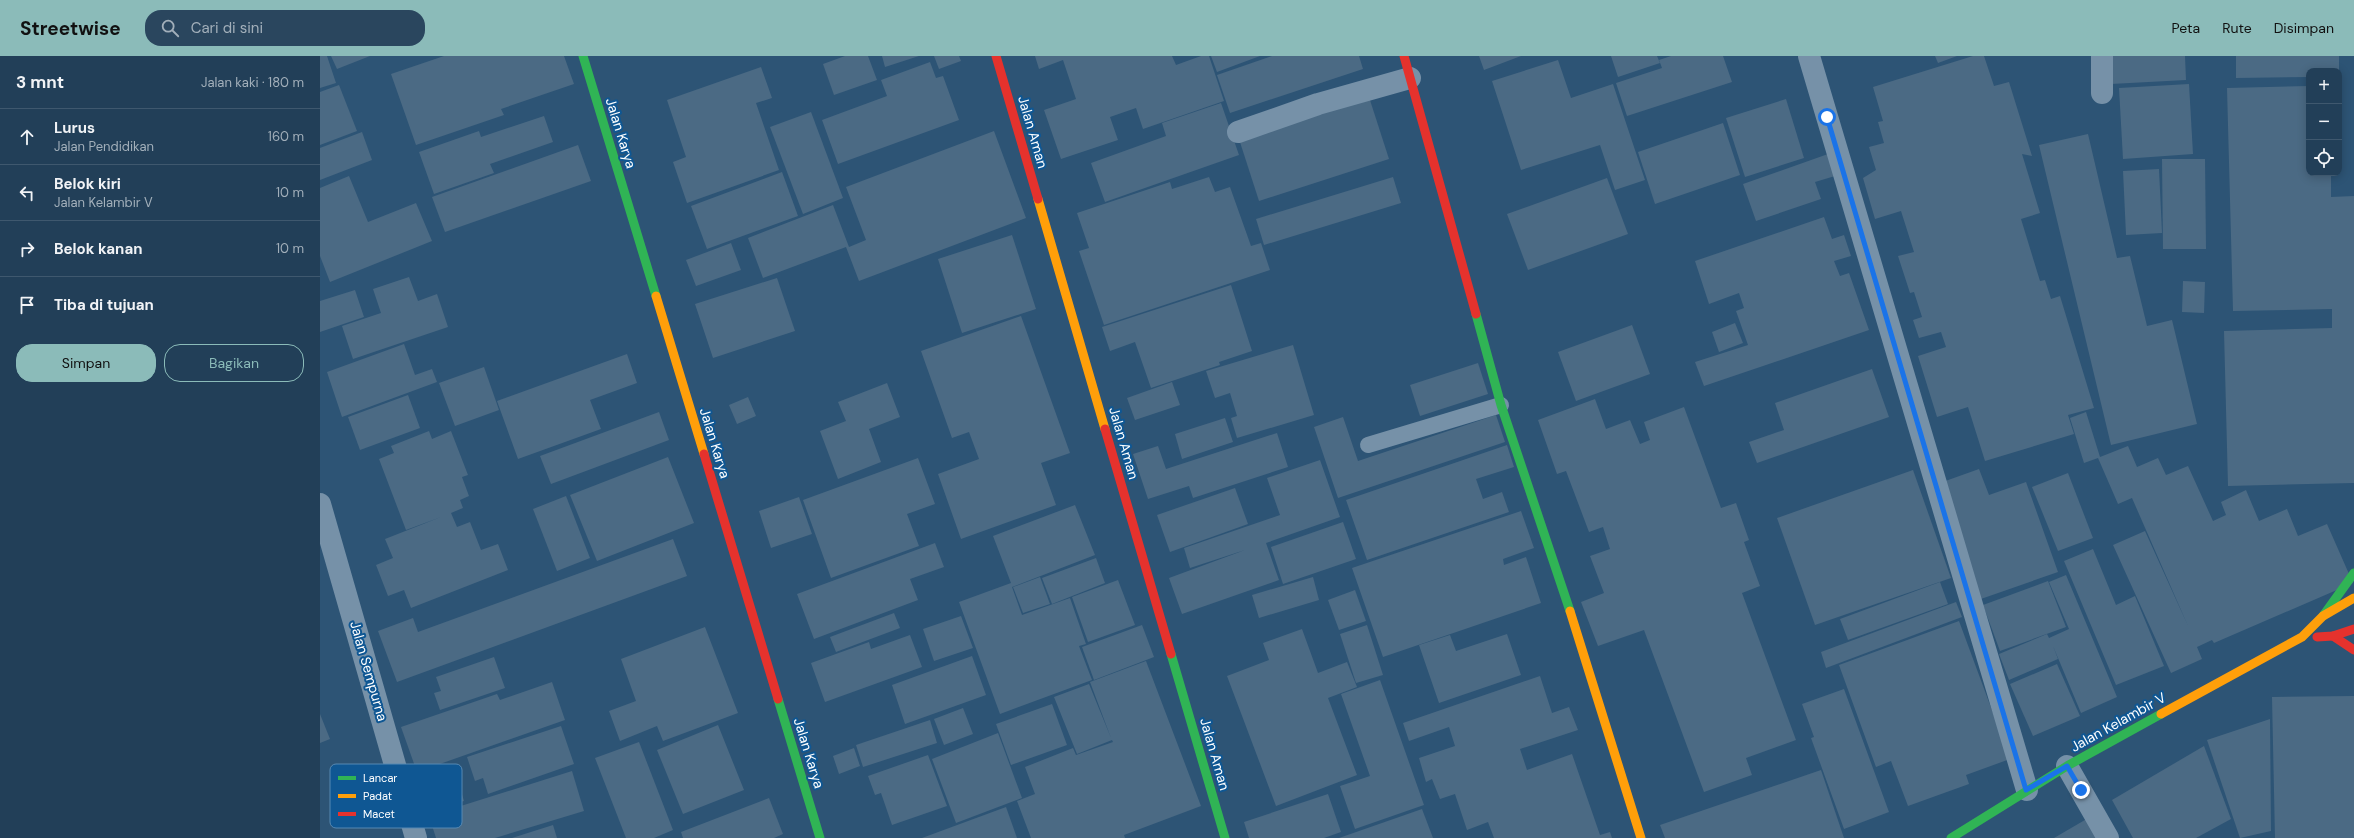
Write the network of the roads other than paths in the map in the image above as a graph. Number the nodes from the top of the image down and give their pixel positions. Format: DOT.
graph roads {
  1 [pos="583,56"];
  2 [pos="996,56"];
  3 [pos="1404,56"];
  4 [pos="1809,56"];
  5 [pos="2102,56"];
  6 [pos="1410,78"];
  7 [pos="2102,93"];
  8 [pos="1238,132"];
  9 [pos="1501,405"];
  10 [pos="1368,445"];
  11 [pos="320,504"];
  12 [pos="2354,573"];
  13 [pos="2354,598"];
  14 [pos="2323,616"];
  15 [pos="2354,629"];
  16 [pos="2333,636"];
  17 [pos="2302,637"];
  18 [pos="2354,650"];
  19 [pos="395,764"];
  20 [pos="2067,766"];
  21 [pos="2026,790"];
  22 [pos="413,828"];
  23 [pos="416,838"];
  24 [pos="820,838"];
  25 [pos="1225,838"];
  26 [pos="1641,838"];
  27 [pos="1951,838"];
  28 [pos="2108,838"];
  1 -- 24 [label="main road, Jalan Karya"];
  2 -- 25 [label="main road, Jalan Aman"];
  3 -- 6 [label="main road"];
  4 -- 21 [label="street"];
  5 -- 7 [label="street"];
  6 -- 8 [label="street"];
  6 -- 9 [label="main road"];
  9 -- 10 [label="lane"];
  9 -- 26 [label="main road"];
  11 -- 19 [label="street, Jalan Sempurna"];
  12 -- 14 [label="main road"];
  13 -- 14 [label="main road, Jalan Kelambir V"];
  14 -- 17 [label="main road, Jalan Kelambir V"];
  15 -- 16 [label="main road, Jalan Kelambir V"];
  16 -- 17 [label="main road, Jalan Kelambir V"];
  16 -- 18 [label="main road"];
  17 -- 20 [label="main road, Jalan Kelambir V"];
  20 -- 21 [label="main road, Jalan Kelambir V"];
  20 -- 28 [label="street"];
  21 -- 27 [label="main road, Jalan Kelambir V"];
  22 -- 23 [label="street, Jalan Sempurna"];
}
